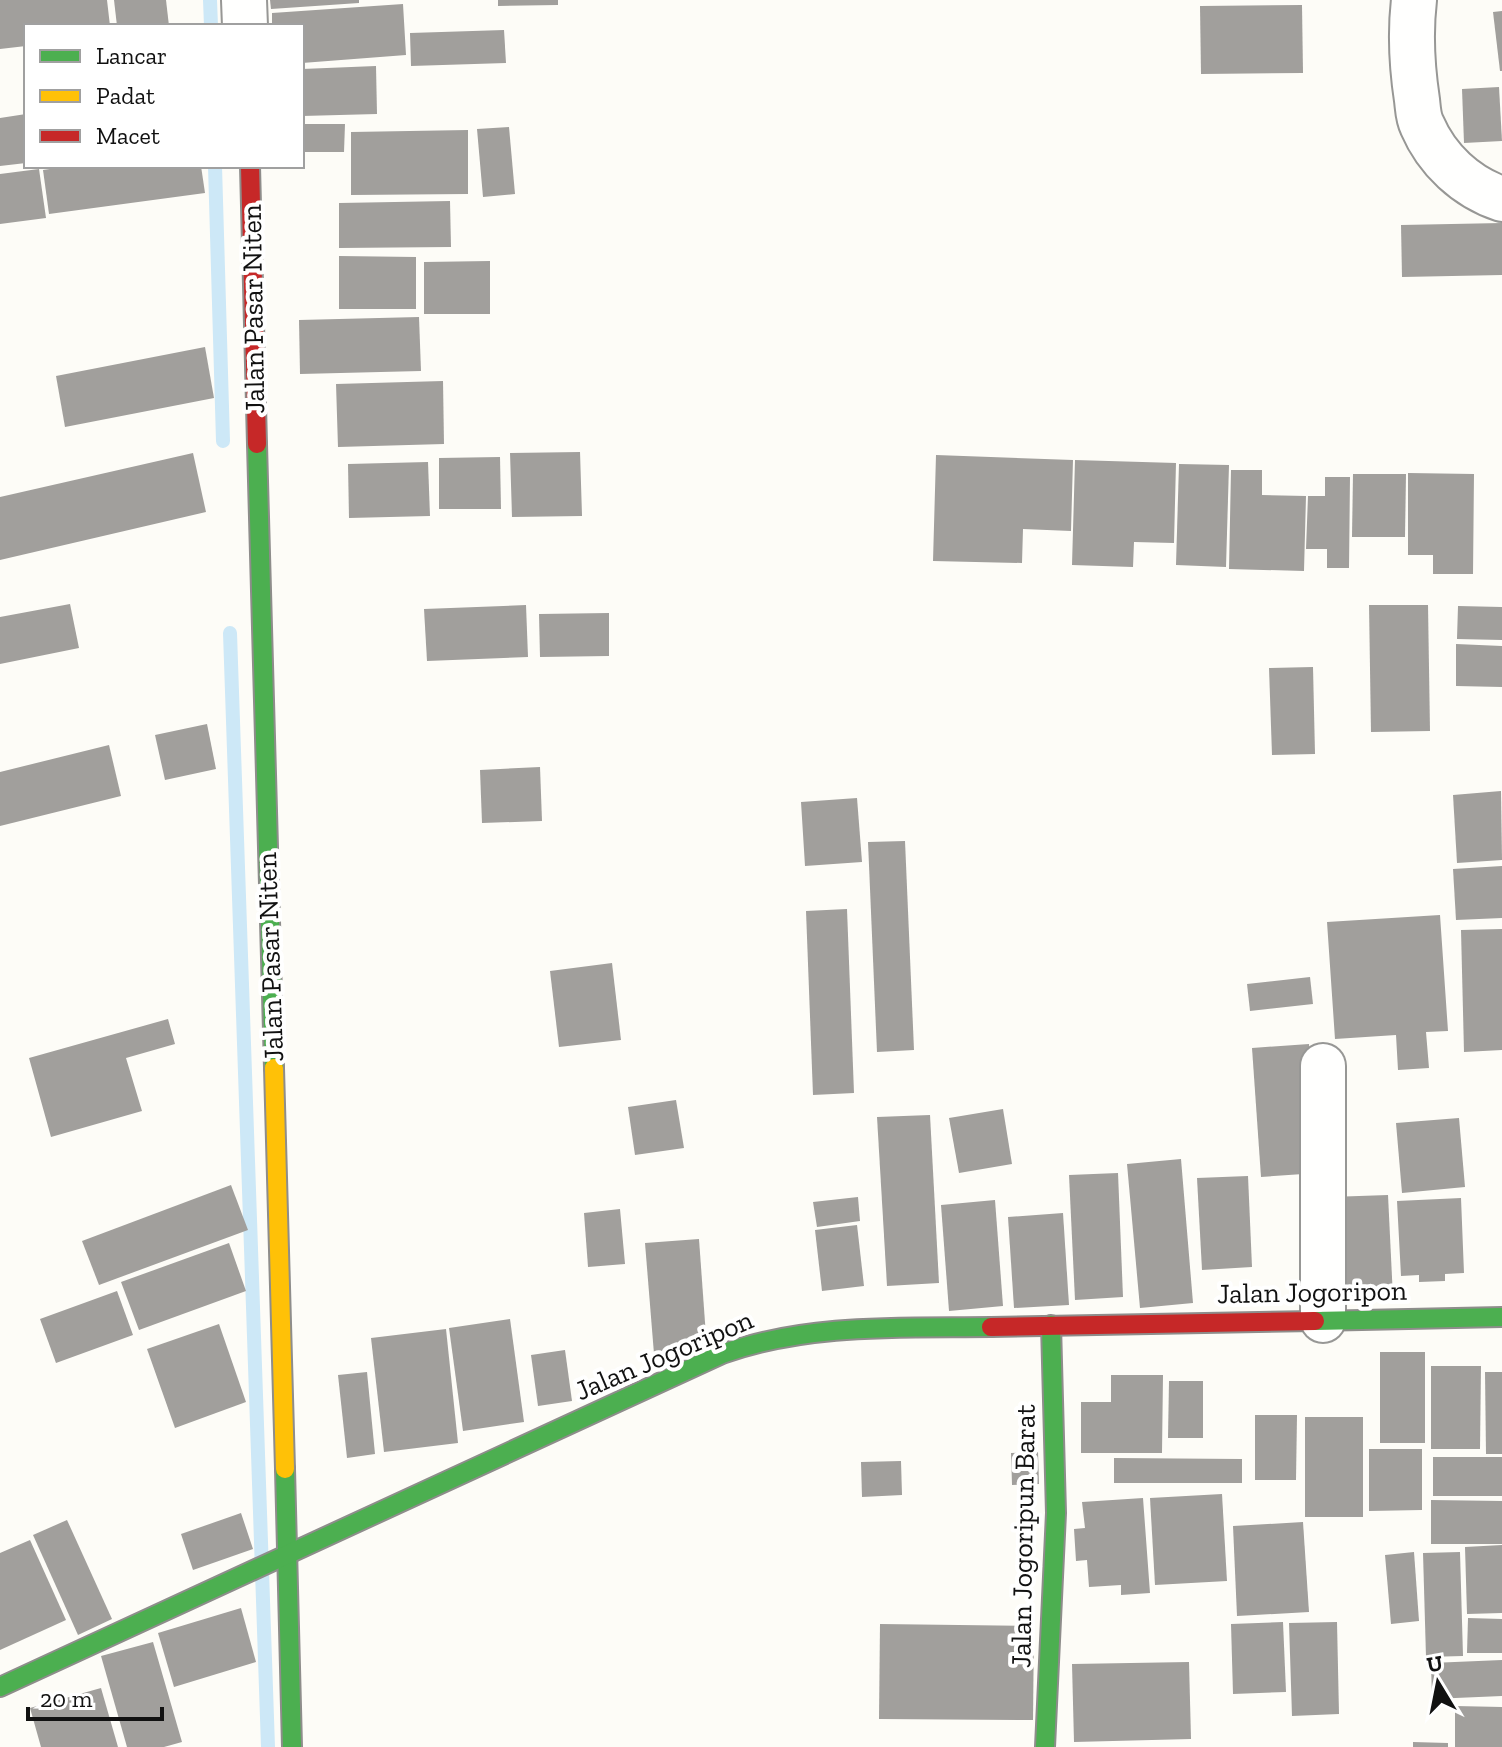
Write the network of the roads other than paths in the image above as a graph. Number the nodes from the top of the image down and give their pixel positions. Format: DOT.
graph roads {
  1 [pos="244,0"];
  2 [pos="1414,0"];
  3 [pos="245,24"];
  4 [pos="250,168"];
  5 [pos="1502,199"];
  6 [pos="1323,1066"];
  7 [pos="1502,1317"];
  8 [pos="1323,1320"];
  9 [pos="1051,1325"];
  10 [pos="281,1559"];
  11 [pos="0,1687"];
  12 [pos="292,1747"];
  13 [pos="1045,1747"];
  1 -- 3 [label="street"];
  2 -- 5 [label="street"];
  4 -- 10 [label="street, Jalan Pasar Niten"];
  6 -- 8 [label="street"];
  7 -- 8 [label="street, Jalan Jogoripon"];
  8 -- 9 [label="street, Jalan Jogoripon"];
  9 -- 10 [label="street, Jalan Jogoripon"];
  9 -- 13 [label="street, Jalan Jogoripun Barat"];
  10 -- 11 [label="street, Jalan Jogoripon"];
  10 -- 12 [label="street, Jalan Pasar Niten"];
}
